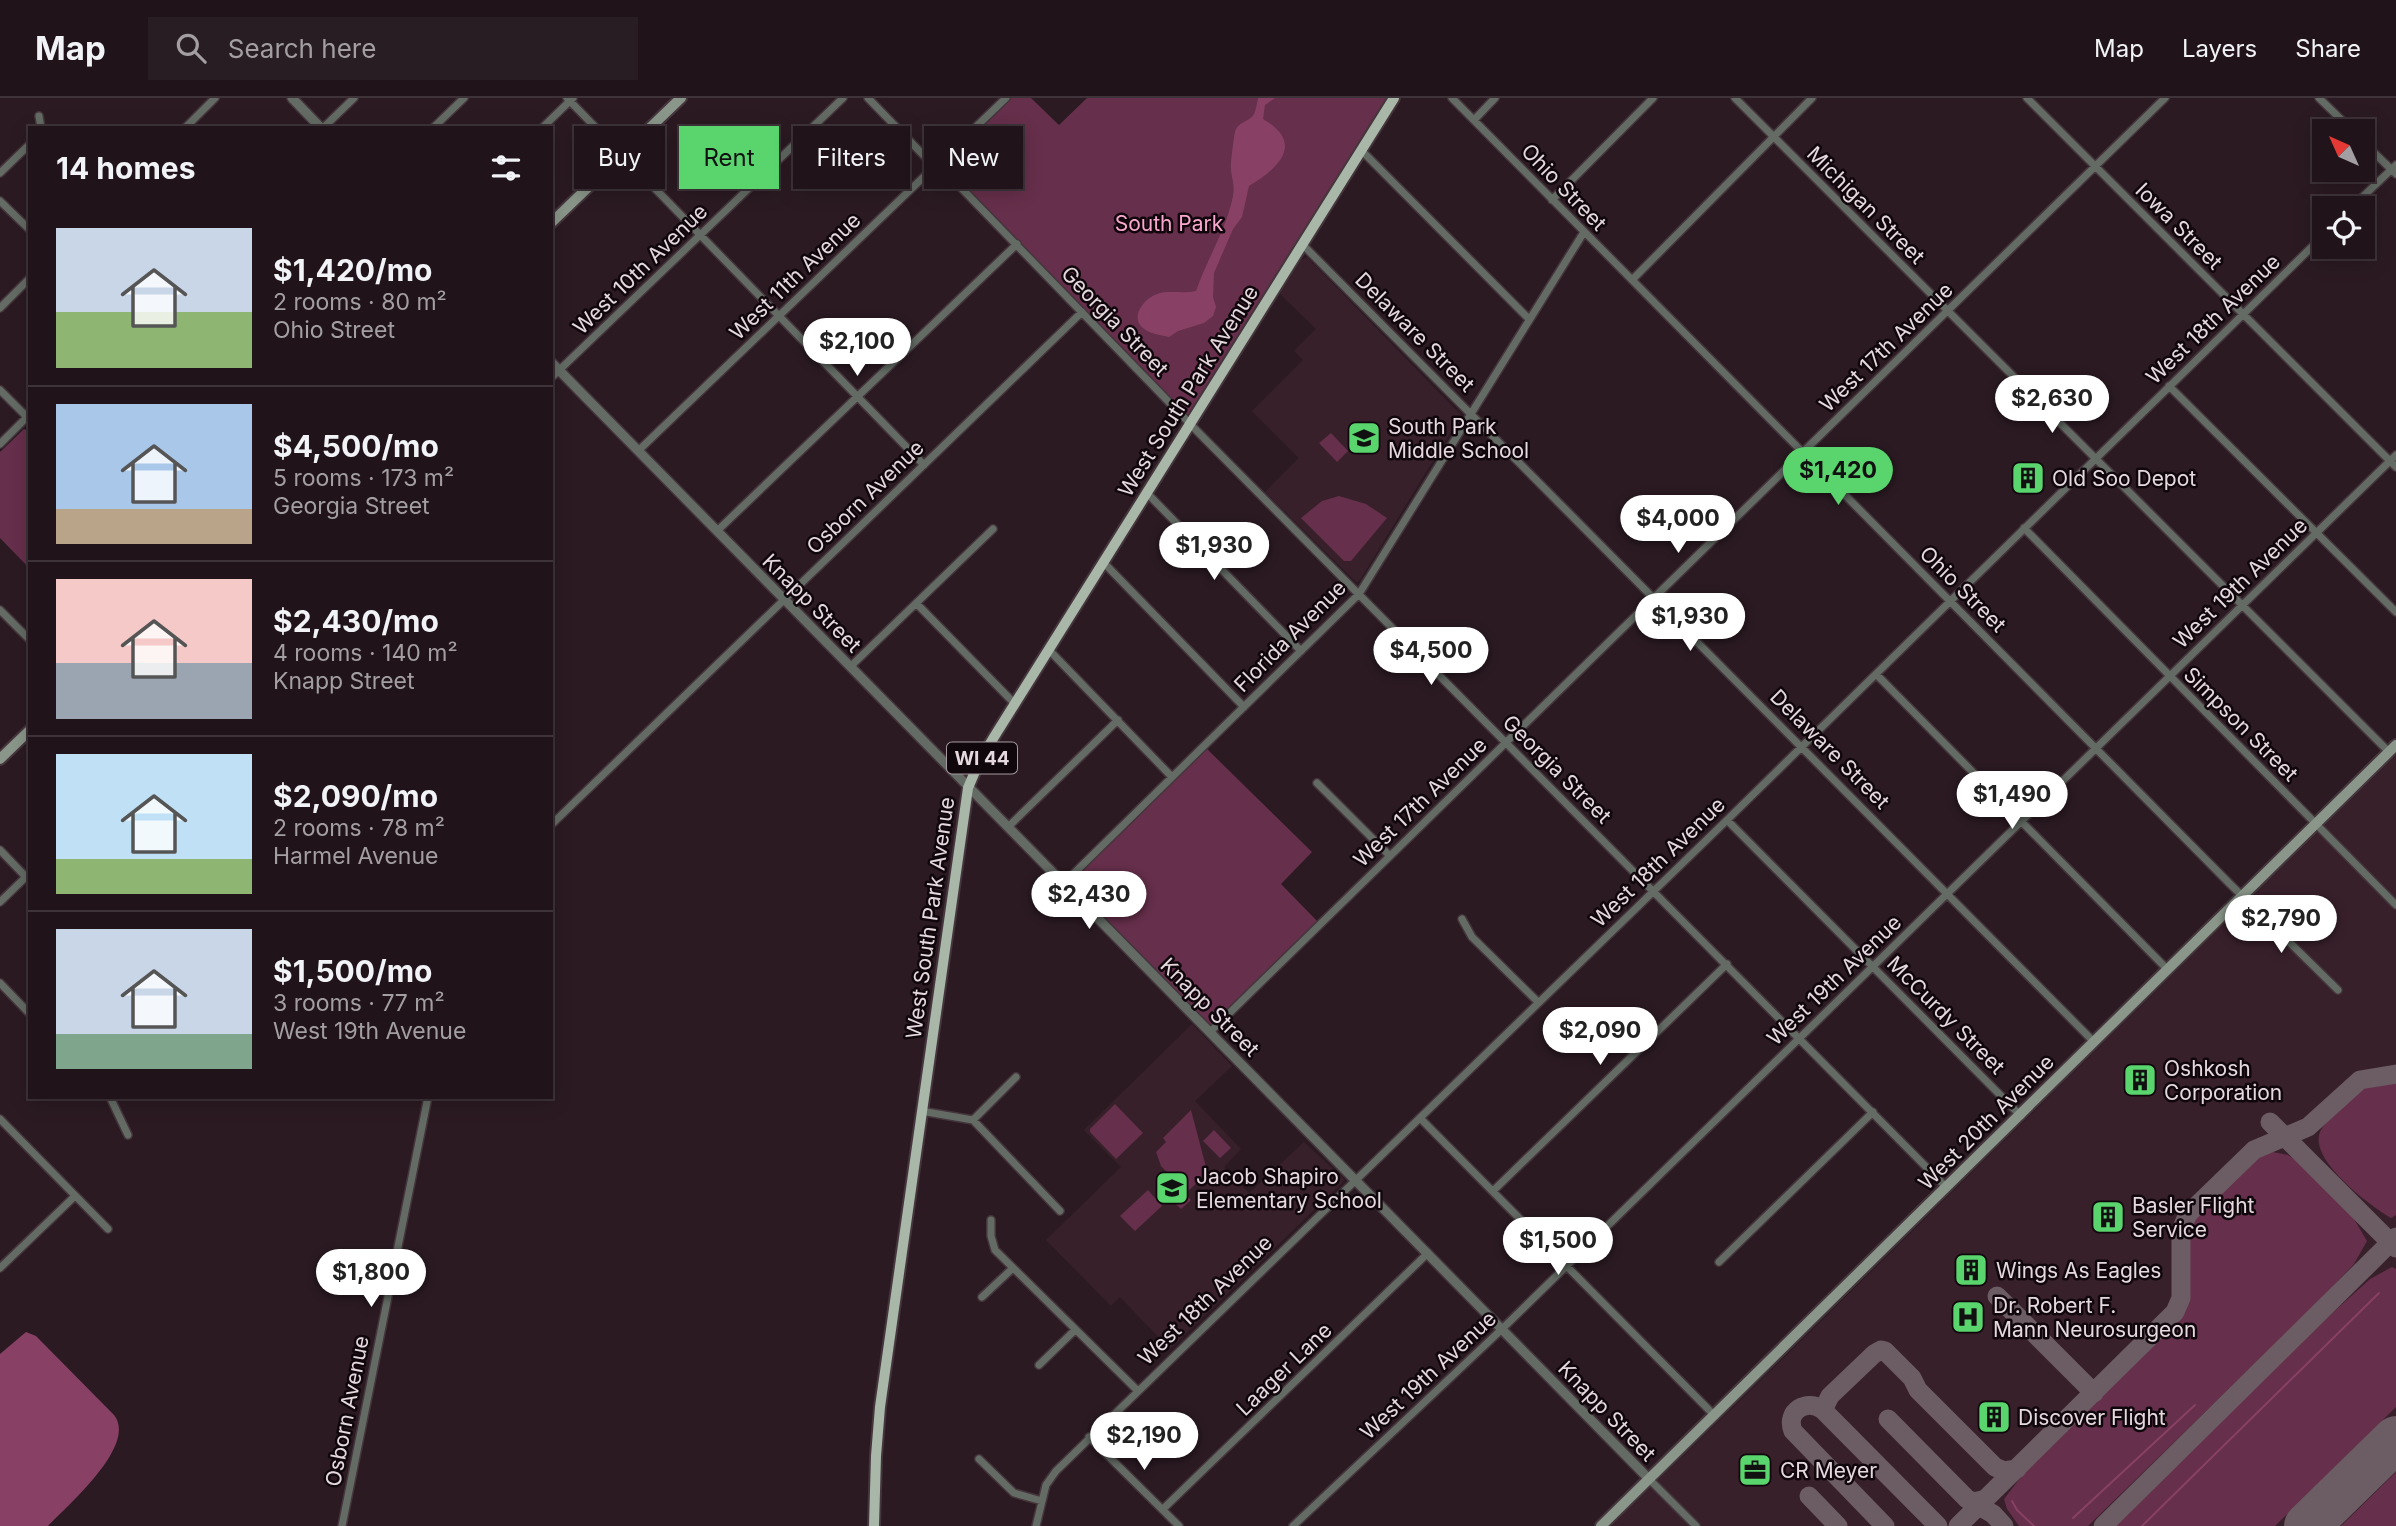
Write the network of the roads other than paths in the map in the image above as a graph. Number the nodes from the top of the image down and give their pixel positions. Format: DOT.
graph roads {
  1 [pos="215,98"];
  2 [pos="292,98"];
  3 [pos="354,98"];
  4 [pos="464,98"];
  5 [pos="681,98"];
  6 [pos="843,98"];
  7 [pos="868,98"];
  8 [pos="1006,98"];
  9 [pos="1394,98"];
  10 [pos="1452,98"];
  11 [pos="1495,98"];
  12 [pos="1653,98"];
  13 [pos="1735,98"];
  14 [pos="1811,98"];
  15 [pos="2027,98"];
  16 [pos="2165,98"];
  17 [pos="2319,98"];
  18 [pos="570,99"];
  19 [pos="40,116"];
  20 [pos="2341,119"];
  21 [pos="1474,120"];
  22 [pos="41,126"];
  23 [pos="187,126"];
  24 [pos="320,126"];
  25 [pos="324,126"];
  26 [pos="435,126"];
  27 [pos="544,126"];
  28 [pos="596,126"];
  29 [pos="652,126"];
  30 [pos="977,126"];
  31 [pos="1773,136"];
  32 [pos="28,146"];
  33 [pos="1361,150"];
  34 [pos="924,152"];
  35 [pos="2375,153"];
  36 [pos="2095,166"];
  37 [pos="2394,170"];
  38 [pos="0,173"];
  39 [pos="924,177"];
  40 [pos="586,189"];
  41 [pos="658,189"];
  42 [pos="961,189"];
  43 [pos="2365,196"];
  44 [pos="1552,200"];
  45 [pos="0,201"];
  46 [pos="553,221"];
  47 [pos="28,228"];
  48 [pos="1584,232"];
  49 [pos="702,234"];
  50 [pos="1017,244"];
  51 [pos="1302,244"];
  52 [pos="2312,246"];
  53 [pos="28,280"];
  54 [pos="1632,280"];
  55 [pos="0,307"];
  56 [pos="1948,311"];
  57 [pos="1082,312"];
  58 [pos="2242,313"];
  59 [pos="778,315"];
  60 [pos="1529,319"];
  61 [pos="553,364"];
  62 [pos="559,370"];
  63 [pos="553,376"];
  64 [pos="2169,386"];
  65 [pos="0,390"];
  66 [pos="859,396"];
  67 [pos="1471,413"];
  68 [pos="28,417"];
  69 [pos="28,419"];
  70 [pos="1190,424"];
  71 [pos="0,444"];
  72 [pos="638,451"];
  73 [pos="1803,452"];
  74 [pos="2095,458"];
  75 [pos="2394,461"];
  76 [pos="924,465"];
  77 [pos="1147,493"];
  78 [pos="2024,528"];
  79 [pos="993,529"];
  80 [pos="717,531"];
  81 [pos="2316,533"];
  82 [pos="1104,563"];
  83 [pos="1359,594"];
  84 [pos="1655,598"];
  85 [pos="784,600"];
  86 [pos="1950,601"];
  87 [pos="917,604"];
  88 [pos="2244,604"];
  89 [pos="0,610"];
  90 [pos="2396,612"];
  91 [pos="28,638"];
  92 [pos="1049,650"];
  93 [pos="1301,651"];
  94 [pos="851,666"];
  95 [pos="1876,674"];
  96 [pos="2169,676"];
  97 [pos="1015,704"];
  98 [pos="1244,707"];
  99 [pos="1118,720"];
  100 [pos="28,732"];
  101 [pos="1506,742"];
  102 [pos="1802,746"];
  103 [pos="2096,748"];
  104 [pos="2393,748"];
  105 [pos="0,759"];
  106 [pos="1172,777"];
  107 [pos="1317,783"];
  108 [pos="968,788"];
  109 [pos="1727,820"];
  110 [pos="2022,821"];
  111 [pos="553,823"];
  112 [pos="2316,824"];
  113 [pos="1008,827"];
  114 [pos="0,850"];
  115 [pos="1390,856"];
  116 [pos="28,875"];
  117 [pos="1063,884"];
  118 [pos="1653,891"];
  119 [pos="1947,894"];
  120 [pos="2242,897"];
  121 [pos="0,902"];
  122 [pos="2396,905"];
  123 [pos="1462,919"];
  124 [pos="1727,964"];
  125 [pos="1873,966"];
  126 [pos="2168,970"];
  127 [pos="0,984"];
  128 [pos="2338,990"];
  129 [pos="1538,1002"];
  130 [pos="28,1011"];
  131 [pos="1210,1032"];
  132 [pos="1800,1038"];
  133 [pos="2094,1042"];
  134 [pos="1016,1077"];
  135 [pos="111,1099"];
  136 [pos="428,1099"];
  137 [pos="921,1111"];
  138 [pos="1873,1112"];
  139 [pos="2021,1116"];
  140 [pos="1420,1118"];
  141 [pos="0,1119"];
  142 [pos="973,1120"];
  143 [pos="128,1135"];
  144 [pos="1355,1181"];
  145 [pos="1947,1188"];
  146 [pos="1493,1191"];
  147 [pos="75,1196"];
  148 [pos="1060,1211"];
  149 [pos="991,1220"];
  150 [pos="108,1229"];
  151 [pos="0,1253"];
  152 [pos="1428,1254"];
  153 [pos="8,1260"];
  154 [pos="1719,1262"];
  155 [pos="1566,1266"];
  156 [pos="0,1268"];
  157 [pos="1013,1268"];
  158 [pos="982,1297"];
  159 [pos="1502,1329"];
  160 [pos="1074,1330"];
  161 [pos="1039,1365"];
  162 [pos="1137,1390"];
  163 [pos="1715,1416"];
  164 [pos="1090,1437"];
  165 [pos="979,1459"];
  166 [pos="1649,1479"];
  167 [pos="1042,1501"];
  168 [pos="1163,1509"];
  169 [pos="342,1526"];
  170 [pos="874,1526"];
  171 [pos="1036,1526"];
  172 [pos="1179,1526"];
  173 [pos="1293,1526"];
  174 [pos="1601,1526"];
  175 [pos="1696,1526"];
  1 -- 23 [label="street"];
  2 -- 24 [label="street"];
  3 -- 25 [label="street"];
  4 -- 26 [label="street"];
  5 -- 29 [label="main road"];
  6 -- 49 [label="street, West 10th Avenue"];
  7 -- 34 [label="street, Georgia Street"];
  8 -- 30 [label="street, West 11th Avenue"];
  9 -- 33 [label="main road, West South Park Avenue / WI 44"];
  10 -- 21 [label="street, Ohio Street"];
  11 -- 21 [label="street"];
  12 -- 44 [label="street"];
  13 -- 31 [label="street, Michigan Street"];
  14 -- 31 [label="street"];
  15 -- 36 [label="street, Iowa Street"];
  16 -- 36 [label="street, West 17th Avenue"];
  17 -- 20 [label="street"];
  18 -- 27 [label="street"];
  18 -- 28 [label="street"];
  19 -- 22 [label="street"];
  21 -- 44 [label="street, Ohio Street"];
  31 -- 54 [label="street"];
  31 -- 56 [label="street, Michigan Street"];
  32 -- 38 [label="street"];
  33 -- 51 [label="main road, West South Park Avenue / WI 44"];
  33 -- 60 [label="street"];
  35 -- 37 [label="street"];
  36 -- 56 [label="street, West 17th Avenue"];
  36 -- 58 [label="street, Iowa Street"];
  37 -- 43 [label="street"];
  39 -- 59 [label="street, West 11th Avenue"];
  40 -- 46 [label="main road"];
  41 -- 49 [label="street"];
  42 -- 50 [label="street, Georgia Street"];
  44 -- 48 [label="street, Ohio Street"];
  45 -- 47 [label="street"];
  48 -- 54 [label="street, Ohio Street"];
  48 -- 60 [label="street, Florida Avenue"];
  49 -- 59 [label="street"];
  49 -- 62 [label="street, West 10th Avenue"];
  50 -- 57 [label="street, Georgia Street"];
  50 -- 66 [label="street"];
  51 -- 67 [label="street, Delaware Street"];
  51 -- 70 [label="main road, West South Park Avenue / WI 44"];
  52 -- 58 [label="street, West 18th Avenue"];
  53 -- 55 [label="street"];
  54 -- 73 [label="street, Ohio Street"];
  56 -- 73 [label="street, West 17th Avenue"];
  56 -- 74 [label="street, Michigan Street"];
  57 -- 70 [label="street, Georgia Street"];
  57 -- 76 [label="street, Osborn Avenue"];
  58 -- 64 [label="street, West 18th Avenue"];
  58 -- 75 [label="street, Iowa Street"];
  59 -- 66 [label="street"];
  59 -- 72 [label="street, West 11th Avenue"];
  60 -- 67 [label="street, Florida Avenue"];
  61 -- 62 [label="street, Knapp Street"];
  62 -- 63 [label="street, West 10th Avenue"];
  62 -- 72 [label="street, Knapp Street"];
  64 -- 74 [label="street, West 18th Avenue"];
  64 -- 81 [label="street"];
  65 -- 68 [label="street"];
  66 -- 76 [label="street"];
  66 -- 80 [label="street"];
  67 -- 83 [label="street, Florida Avenue"];
  67 -- 84 [label="street, Delaware Street"];
  69 -- 71 [label="street"];
  70 -- 77 [label="main road, West South Park Avenue / WI 44"];
  70 -- 83 [label="street, Georgia Street"];
  72 -- 80 [label="street, Knapp Street"];
  73 -- 84 [label="street, West 17th Avenue"];
  73 -- 86 [label="street, Ohio Street"];
  74 -- 78 [label="street, West 18th Avenue"];
  74 -- 88 [label="street, Michigan Street"];
  75 -- 81 [label="street, West 19th Avenue"];
  76 -- 85 [label="street, Osborn Avenue"];
  77 -- 82 [label="main road, West South Park Avenue / WI 44"];
  77 -- 93 [label="street"];
  78 -- 86 [label="street, West 18th Avenue"];
  78 -- 96 [label="street, Simpson Street"];
  79 -- 87 [label="street"];
  80 -- 85 [label="street, Knapp Street"];
  81 -- 88 [label="street, West 19th Avenue"];
  81 -- 90 [label="street"];
  82 -- 92 [label="main road, West South Park Avenue / WI 44"];
  82 -- 98 [label="street"];
  83 -- 93 [label="street, Florida Avenue"];
  83 -- 101 [label="street, Georgia Street"];
  84 -- 101 [label="street, West 17th Avenue"];
  84 -- 102 [label="street, Delaware Street"];
  85 -- 94 [label="street, Knapp Street"];
  85 -- 111 [label="street, Osborn Avenue"];
  86 -- 95 [label="street, West 18th Avenue"];
  86 -- 103 [label="street, Ohio Street"];
  87 -- 94 [label="street"];
  87 -- 97 [label="street"];
  88 -- 96 [label="street, West 19th Avenue"];
  88 -- 104 [label="street, Michigan Street"];
  89 -- 91 [label="street"];
  92 -- 97 [label="main road, West South Park Avenue / WI 44"];
  92 -- 99 [label="street"];
  93 -- 98 [label="street, Florida Avenue"];
  94 -- 108 [label="street, Knapp Street"];
  95 -- 102 [label="street, West 18th Avenue"];
  95 -- 110 [label="street"];
  96 -- 103 [label="street, West 19th Avenue"];
  96 -- 112 [label="street, Simpson Street"];
  97 -- 108 [label="main road, West South Park Avenue / WI 44"];
  98 -- 106 [label="street, Florida Avenue"];
  99 -- 106 [label="street"];
  99 -- 113 [label="street"];
  100 -- 105 [label="main road"];
  101 -- 115 [label="street, West 17th Avenue"];
  101 -- 118 [label="street, Georgia Street"];
  102 -- 109 [label="street, West 18th Avenue"];
  102 -- 119 [label="street, Delaware Street"];
  103 -- 110 [label="street, West 19th Avenue"];
  103 -- 120 [label="street, Ohio Street"];
  104 -- 112 [label="main road, West 20th Avenue"];
  106 -- 117 [label="street, Florida Avenue"];
  107 -- 115 [label="street"];
  108 -- 113 [label="street, Knapp Street"];
  108 -- 137 [label="main road, West South Park Avenue / WI 44"];
  109 -- 118 [label="street, West 18th Avenue"];
  109 -- 125 [label="street, McCurdy Street"];
  110 -- 119 [label="street, West 19th Avenue"];
  110 -- 126 [label="street"];
  112 -- 120 [label="main road, West 20th Avenue"];
  112 -- 122 [label="street, Simpson Street"];
  113 -- 117 [label="street, Knapp Street"];
  114 -- 116 [label="street"];
  115 -- 131 [label="street, West 17th Avenue"];
  116 -- 121 [label="street"];
  117 -- 131 [label="street, Knapp Street"];
  118 -- 124 [label="street, Georgia Street"];
  118 -- 129 [label="street, West 18th Avenue"];
  119 -- 125 [label="street, West 19th Avenue"];
  119 -- 133 [label="street, Delaware Street"];
  120 -- 126 [label="main road, West 20th Avenue"];
  120 -- 128 [label="street, Ohio Street"];
  123 -- 129 [label="street"];
  124 -- 132 [label="street, Georgia Street"];
  124 -- 146 [label="street"];
  125 -- 132 [label="street, West 19th Avenue"];
  125 -- 139 [label="street, McCurdy Street"];
  126 -- 133 [label="main road, West 20th Avenue"];
  127 -- 130 [label="street"];
  129 -- 140 [label="street, West 18th Avenue"];
  131 -- 144 [label="street, Knapp Street"];
  132 -- 138 [label="street, Georgia Street"];
  132 -- 155 [label="street, West 19th Avenue"];
  133 -- 139 [label="main road, West 20th Avenue"];
  134 -- 142 [label="street"];
  135 -- 143 [label="street"];
  136 -- 169 [label="street, Osborn Avenue"];
  137 -- 142 [label="street"];
  137 -- 170 [label="main road, West South Park Avenue / WI 44"];
  138 -- 145 [label="street, Georgia Street"];
  138 -- 154 [label="street"];
  139 -- 145 [label="main road, West 20th Avenue"];
  140 -- 144 [label="street, West 18th Avenue"];
  140 -- 146 [label="street"];
  141 -- 147 [label="street"];
  142 -- 148 [label="street"];
  144 -- 152 [label="street, Knapp Street"];
  144 -- 162 [label="street, West 18th Avenue"];
  145 -- 163 [label="main road, West 20th Avenue"];
  146 -- 155 [label="street"];
  147 -- 150 [label="street"];
  147 -- 153 [label="street"];
  149 -- 157 [label="street"];
  151 -- 153 [label="street"];
  152 -- 159 [label="street, Knapp Street"];
  152 -- 168 [label="street, Laager Lane"];
  153 -- 156 [label="street"];
  155 -- 159 [label="street, West 19th Avenue"];
  155 -- 163 [label="street"];
  157 -- 158 [label="street"];
  157 -- 160 [label="street"];
  159 -- 166 [label="street, Knapp Street"];
  159 -- 173 [label="street, West 19th Avenue"];
  160 -- 161 [label="street"];
  160 -- 162 [label="street"];
  162 -- 164 [label="street, West 18th Avenue"];
  163 -- 166 [label="main road, West 20th Avenue"];
  164 -- 167 [label="street, West 18th Avenue"];
  164 -- 168 [label="street"];
  165 -- 167 [label="street"];
  166 -- 174 [label="main road, West 20th Avenue"];
  166 -- 175 [label="street, Knapp Street"];
  167 -- 171 [label="street, West 18th Avenue"];
  168 -- 172 [label="street"];
}
